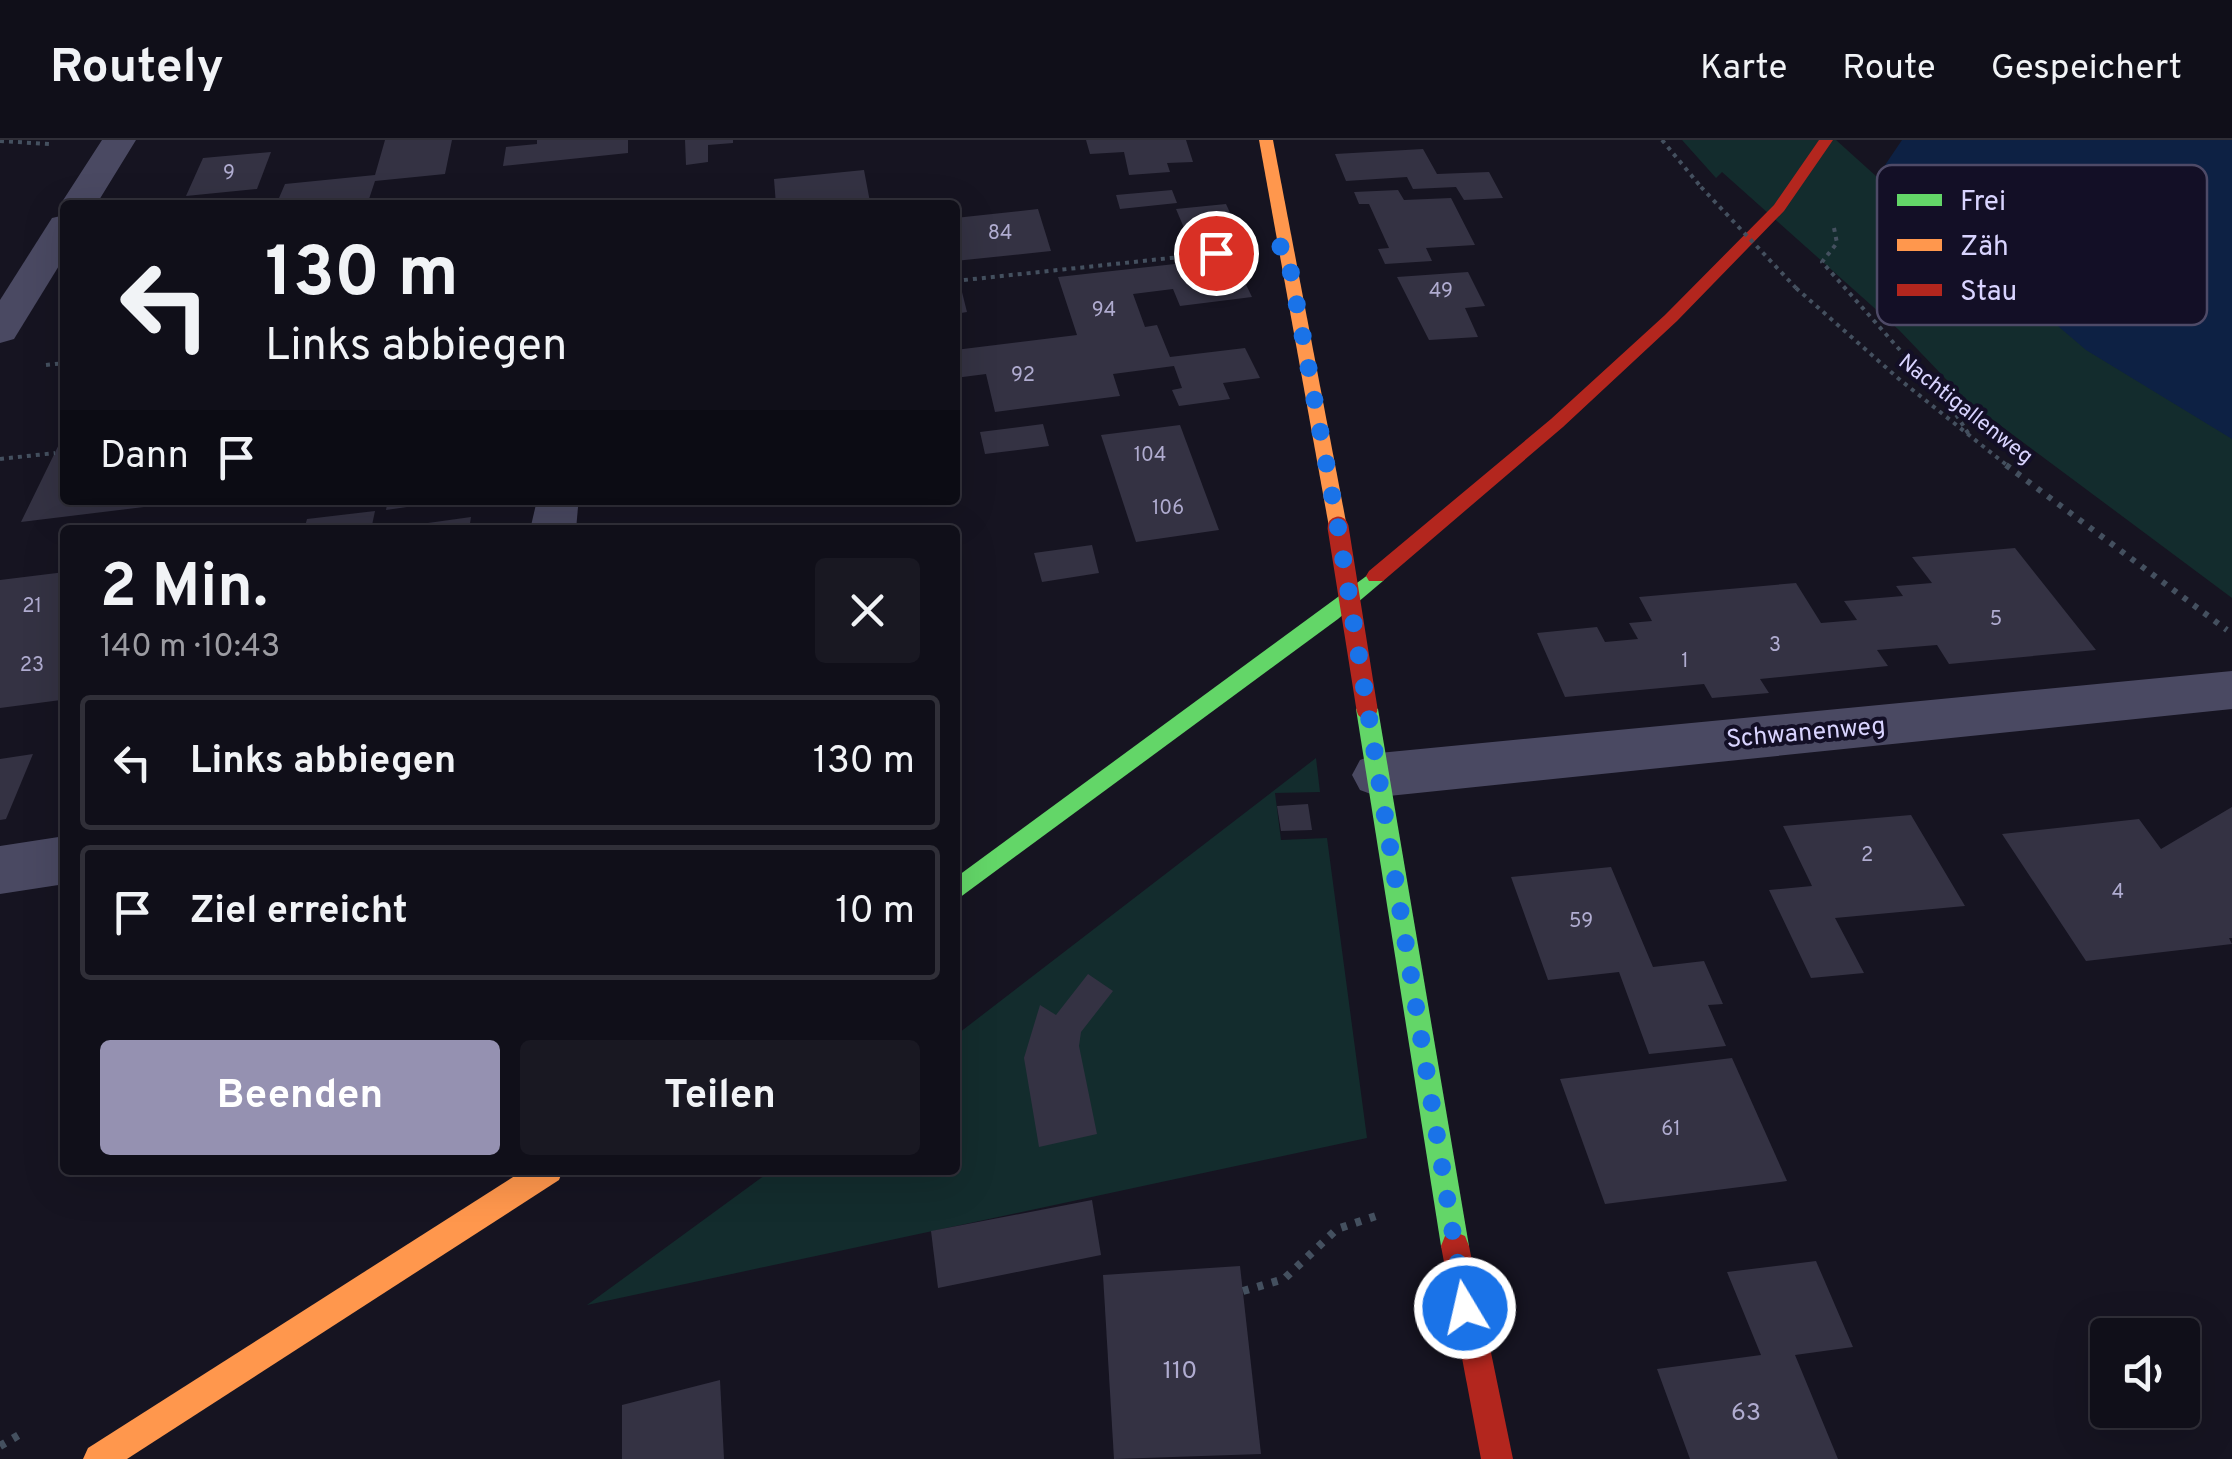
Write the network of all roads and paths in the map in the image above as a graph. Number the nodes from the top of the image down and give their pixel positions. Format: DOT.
graph roads {
  1 [pos="119,140"];
  2 [pos="1266,140"];
  3 [pos="1662,140"];
  4 [pos="1826,140"];
  5 [pos="81,200"];
  6 [pos="1833,227"];
  7 [pos="60,232"];
  8 [pos="1286,246"];
  9 [pos="960,280"];
  10 [pos="15,283"];
  11 [pos="1877,324"];
  12 [pos="1878,325"];
  13 [pos="0,330"];
  14 [pos="1975,442"];
  15 [pos="55,453"];
  16 [pos="0,460"];
  17 [pos="2232,633"];
  18 [pos="2232,690"];
  19 [pos="1379,775"];
  20 [pos="60,861"];
  21 [pos="0,870"];
  22 [pos="960,887"];
  23 [pos="541,1175"];
  24 [pos="1450,1212"];
  25 [pos="1244,1290"];
  26 [pos="99,1459"];
  27 [pos="1497,1459"];
  1 -- 5 [label="street"];
  2 -- 8 [label="main road"];
  3 -- 14 [label="path, Nachtigallenweg, bridge"];
  4 -- 22 [label="main road"];
  6 -- 11 [label="path"];
  7 -- 10 [label="street"];
  8 -- 9 [label="path"];
  8 -- 19 [label="main road, bridge"];
  10 -- 13 [label="street"];
  12 -- 14 [label="path"];
  14 -- 17 [label="path, Nachtigallenweg"];
  15 -- 16 [label="path"];
  18 -- 19 [label="street, Schwanenweg"];
  19 -- 24 [label="main road"];
  20 -- 21 [label="street"];
  23 -- 26 [label="main road"];
  24 -- 25 [label="path"];
  24 -- 27 [label="main road"];
}
